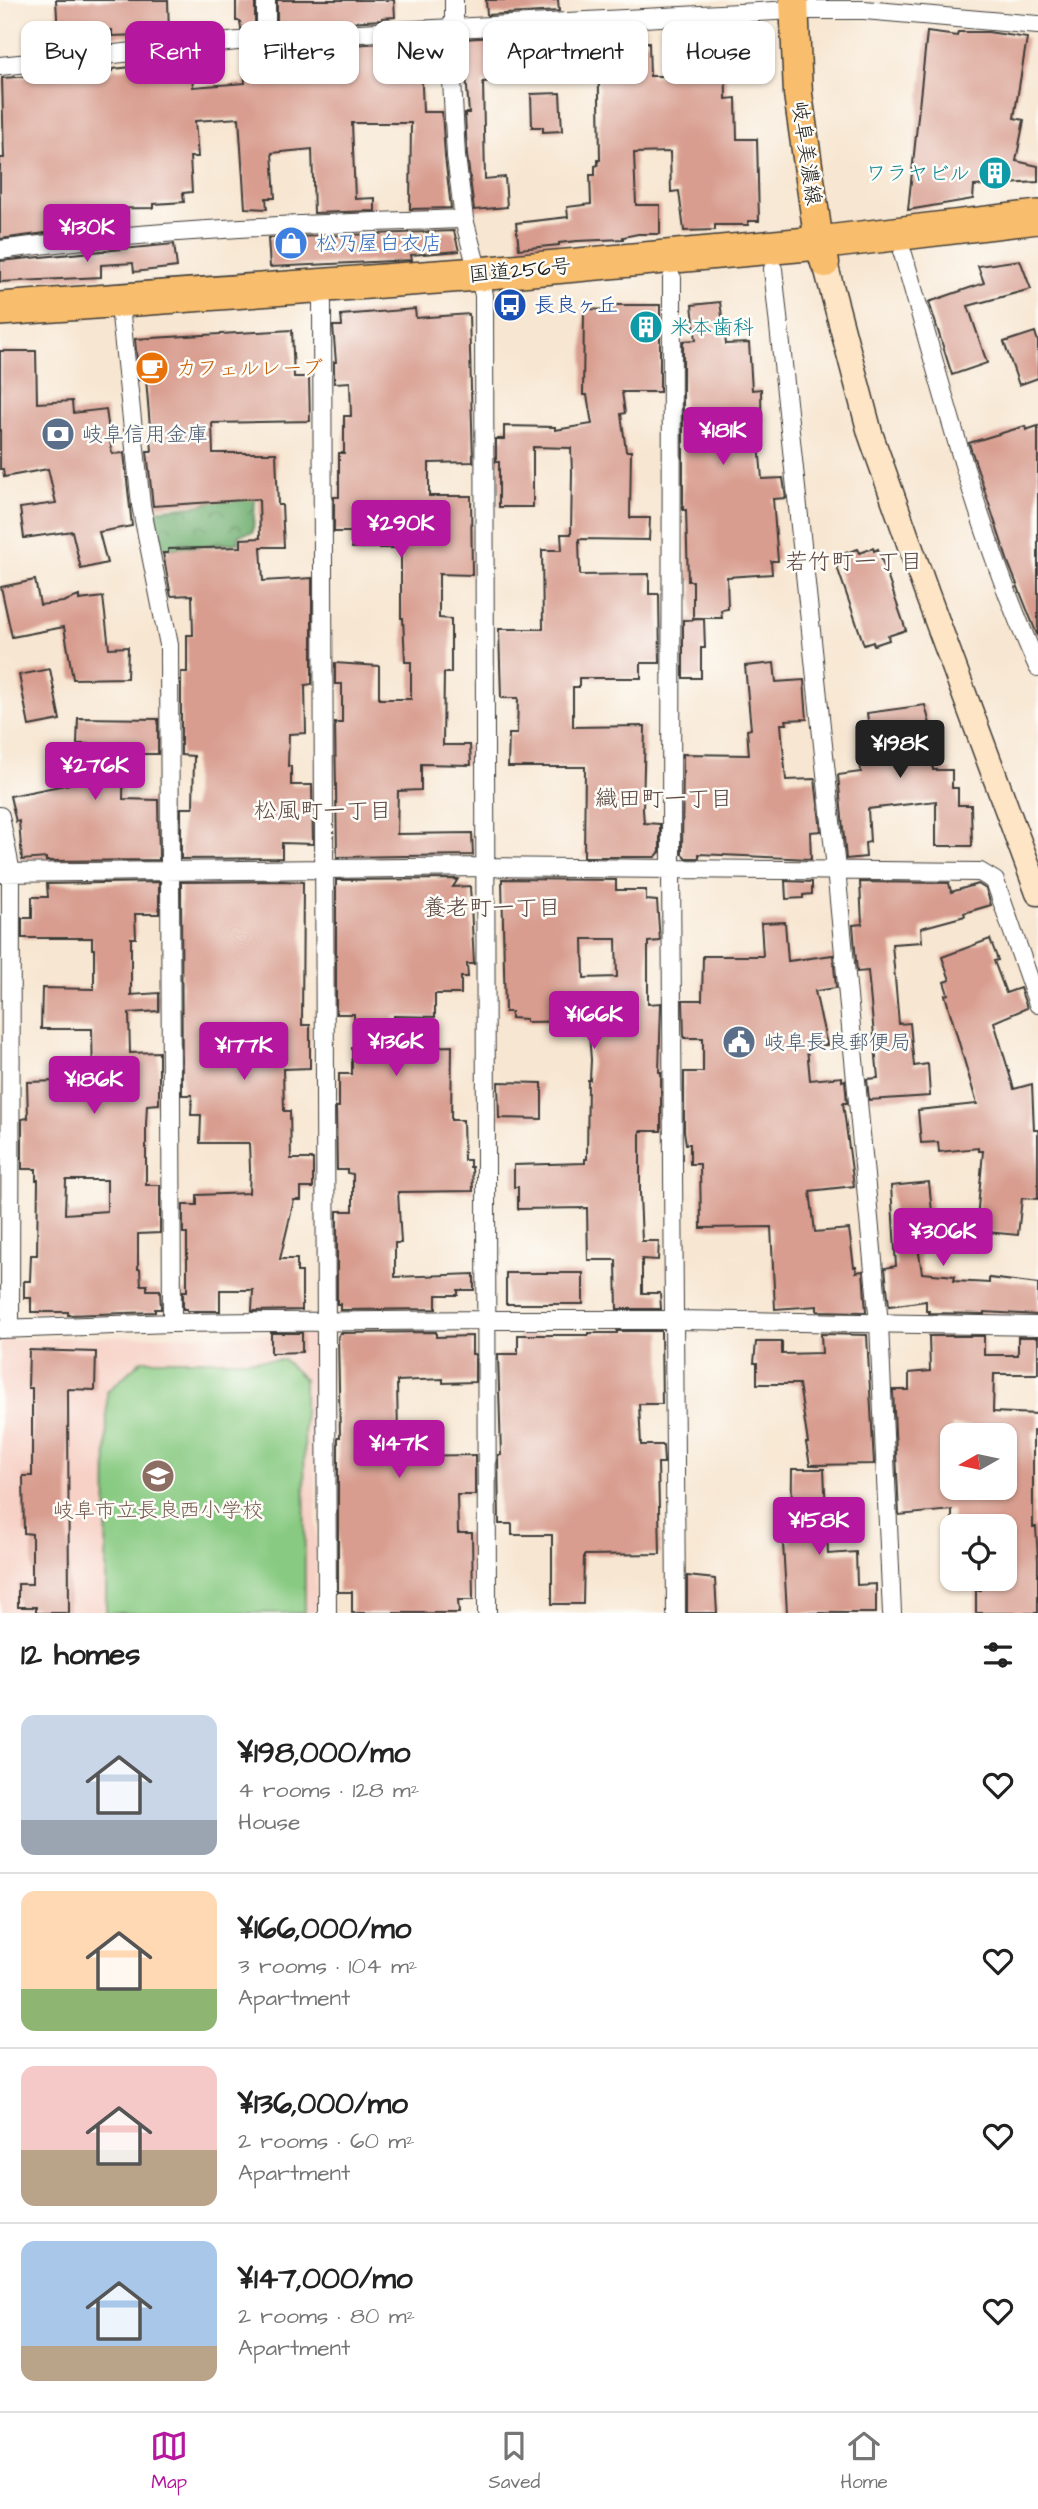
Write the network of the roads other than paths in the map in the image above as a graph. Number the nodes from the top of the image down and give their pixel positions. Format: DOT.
graph roads {
  1 [pos="266,0"];
  2 [pos="454,0"];
  3 [pos="794,5"];
  4 [pos="266,21"];
  5 [pos="454,21"];
  6 [pos="469,25"];
  7 [pos="1038,25"];
  8 [pos="239,41"];
  9 [pos="0,66"];
  10 [pos="452,84"];
  11 [pos="1038,217"];
  12 [pos="464,219"];
  13 [pos="1038,237"];
  14 [pos="0,250"];
  15 [pos="822,253"];
  16 [pos="903,254"];
  17 [pos="773,269"];
  18 [pos="673,278"];
  19 [pos="481,284"];
  20 [pos="322,303"];
  21 [pos="0,309"];
  22 [pos="121,316"];
  23 [pos="0,326"];
  24 [pos="1032,638"];
  25 [pos="1038,667"];
  26 [pos="0,817"];
  27 [pos="484,867"];
  28 [pos="671,867"];
  29 [pos="836,869"];
  30 [pos="324,870"];
  31 [pos="169,871"];
  32 [pos="5,873"];
  33 [pos="1038,893"];
  34 [pos="1038,1004"];
  35 [pos="676,1320"];
  36 [pos="487,1321"];
  37 [pos="172,1324"];
  38 [pos="326,1324"];
  39 [pos="879,1324"];
  40 [pos="1038,1326"];
  41 [pos="5,1329"];
  42 [pos="327,1613"];
  43 [pos="487,1613"];
  44 [pos="676,1613"];
  45 [pos="891,1613"];
  1 -- 4 [label="street"];
  2 -- 5 [label="street"];
  3 -- 6 [label="street"];
  3 -- 7 [label="street"];
  3 -- 15 [label="main road, 岐阜美濃線"];
  8 -- 9 [label="street"];
  10 -- 12 [label="street"];
  11 -- 15 [label="highway, 国道256号"];
  12 -- 14 [label="street"];
  12 -- 19 [label="street"];
  13 -- 16 [label="highway, 国道256号"];
  15 -- 16 [label="highway, 国道256号"];
  15 -- 17 [label="highway, 国道256号"];
  15 -- 19 [label="highway, 国道256号"];
  15 -- 33 [label="street"];
  16 -- 24 [label="street"];
  17 -- 18 [label="highway, 国道256号"];
  17 -- 29 [label="street"];
  18 -- 19 [label="highway, 国道256号"];
  18 -- 28 [label="street"];
  19 -- 20 [label="highway, 国道256号"];
  19 -- 21 [label="highway, 国道256号"];
  19 -- 27 [label="street"];
  20 -- 22 [label="highway, 国道256号"];
  20 -- 30 [label="street"];
  22 -- 23 [label="highway, 国道256号"];
  22 -- 31 [label="street"];
  24 -- 25 [label="street"];
  26 -- 32 [label="street"];
  27 -- 28 [label="street"];
  27 -- 30 [label="street"];
  27 -- 36 [label="street"];
  28 -- 29 [label="street"];
  28 -- 35 [label="street"];
  29 -- 34 [label="street"];
  29 -- 39 [label="street"];
  30 -- 31 [label="street"];
  30 -- 38 [label="street"];
  31 -- 32 [label="street"];
  31 -- 37 [label="street"];
  32 -- 41 [label="street"];
  35 -- 36 [label="street"];
  35 -- 39 [label="street"];
  35 -- 44 [label="street"];
  36 -- 38 [label="street"];
  36 -- 43 [label="street"];
  37 -- 38 [label="street"];
  37 -- 41 [label="street"];
  38 -- 42 [label="street"];
  39 -- 40 [label="street"];
  39 -- 45 [label="street"];
}
